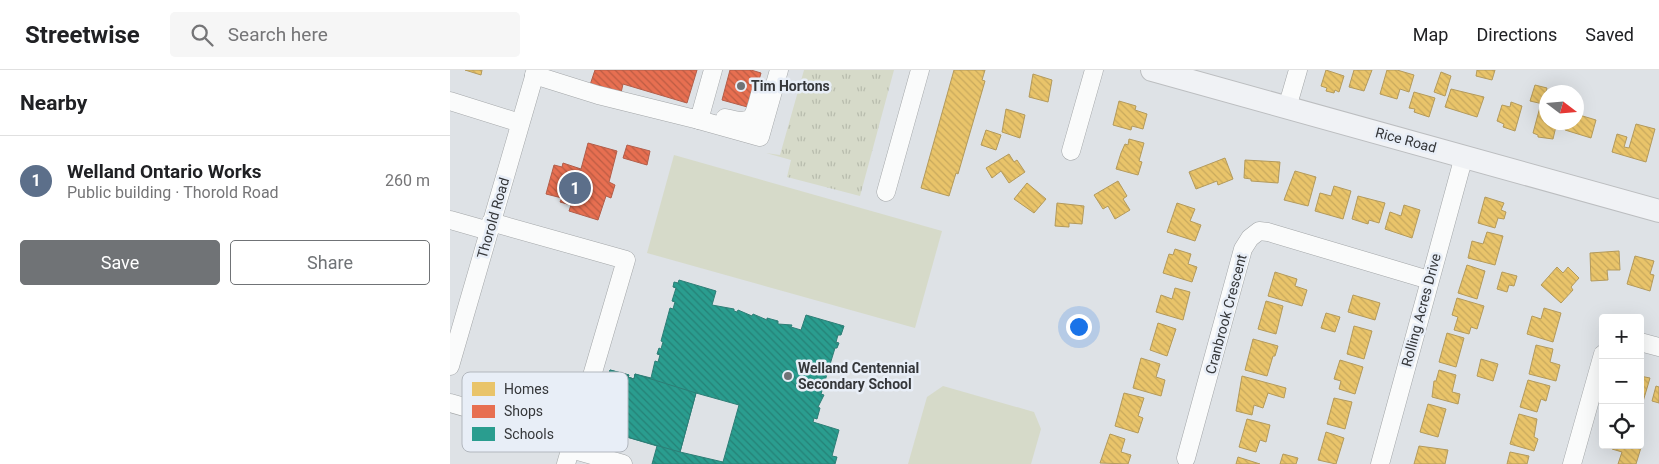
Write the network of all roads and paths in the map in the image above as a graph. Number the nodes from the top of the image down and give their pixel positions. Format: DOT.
graph roads {
  1 [pos="713,70"];
  2 [pos="767,70"];
  3 [pos="779,70"];
  4 [pos="920,70"];
  5 [pos="1094,70"];
  6 [pos="1152,70"];
  7 [pos="1298,70"];
  8 [pos="535,73"];
  9 [pos="450,101"];
  10 [pos="704,102"];
  11 [pos="1287,108"];
  12 [pos="699,120"];
  13 [pos="520,123"];
  14 [pos="1071,151"];
  15 [pos="1464,156"];
  16 [pos="886,192"];
  17 [pos="1659,211"];
  18 [pos="450,220"];
  19 [pos="490,226"];
  20 [pos="1430,280"];
  21 [pos="1644,343"];
  22 [pos="1659,347"];
  23 [pos="1602,359"];
  24 [pos="450,366"];
  25 [pos="593,372"];
  26 [pos="450,403"];
  27 [pos="462,408"];
  28 [pos="578,452"];
  29 [pos="1186,458"];
  30 [pos="623,464"];
  31 [pos="1380,464"];
  32 [pos="1572,464"];
  1 -- 10 [label="street"];
  2 -- 10 [label="street"];
  3 -- 12 [label="street"];
  4 -- 16 [label="street"];
  5 -- 14 [label="street"];
  6 -- 11 [label="main road, Rice Road"];
  7 -- 11 [label="street"];
  8 -- 12 [label="street"];
  8 -- 13 [label="street, Thorold Road"];
  9 -- 13 [label="street"];
  10 -- 12 [label="street"];
  11 -- 15 [label="main road, Rice Road"];
  13 -- 19 [label="street, Thorold Road"];
  15 -- 17 [label="main road, Rice Road"];
  15 -- 20 [label="street, Rolling Acres Drive"];
  18 -- 19 [label="street"];
  19 -- 24 [label="street, Thorold Road"];
  19 -- 25 [label="street"];
  20 -- 29 [label="street, Cranbrook Crescent"];
  20 -- 31 [label="street, Rolling Acres Drive"];
  21 -- 22 [label="street"];
  23 -- 32 [label="street"];
  26 -- 27 [label="street"];
  28 -- 30 [label="street"];
}
